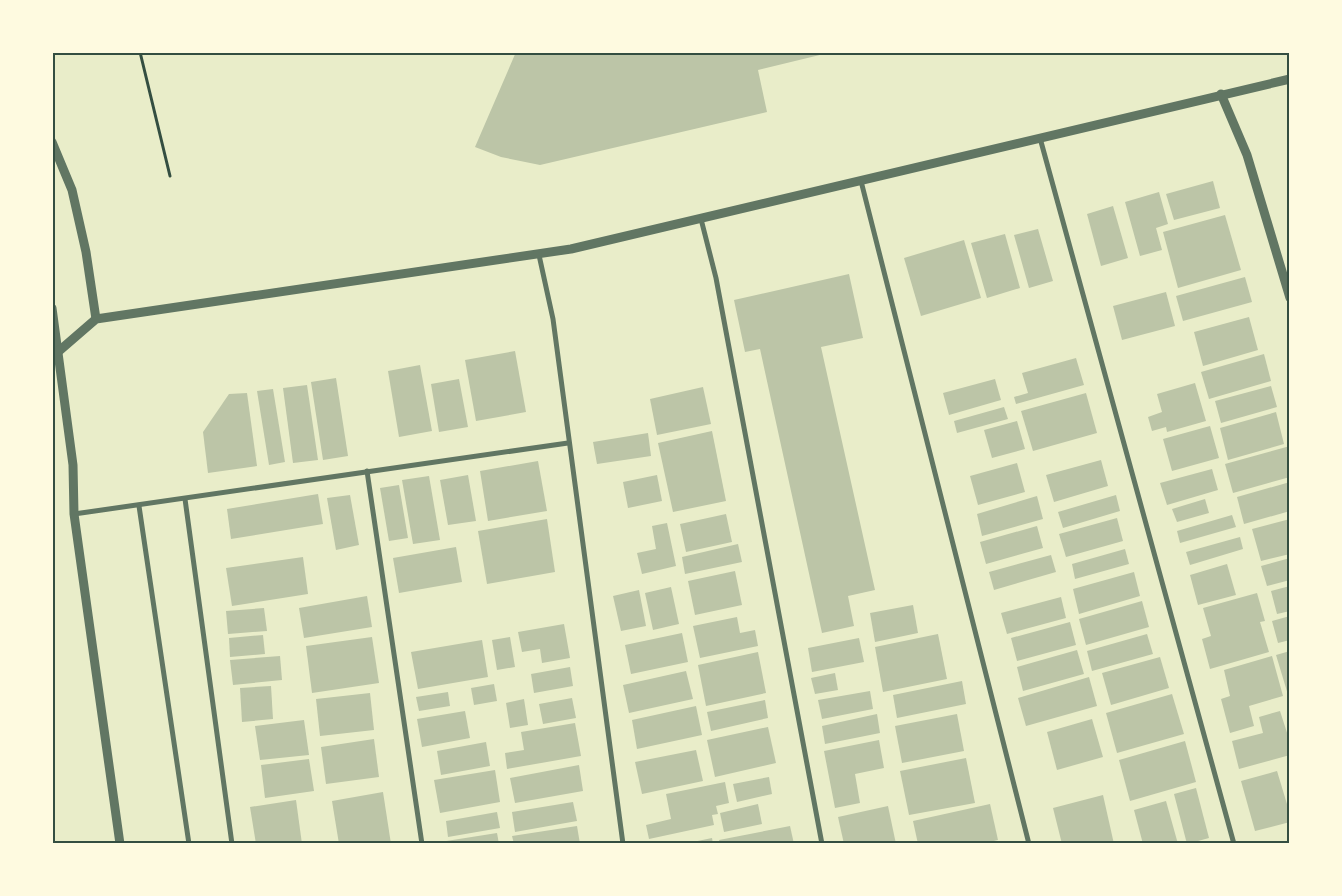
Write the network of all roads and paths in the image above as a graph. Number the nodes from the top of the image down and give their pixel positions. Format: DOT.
graph roads {
  1 [pos="140,52"];
  2 [pos="1290,79"];
  3 [pos="1221,94"];
  4 [pos="1040,138"];
  5 [pos="52,142"];
  6 [pos="170,176"];
  7 [pos="861,181"];
  8 [pos="701,219"];
  9 [pos="539,255"];
  10 [pos="1290,298"];
  11 [pos="52,308"];
  12 [pos="96,319"];
  13 [pos="56,354"];
  14 [pos="568,443"];
  15 [pos="368,471"];
  16 [pos="185,499"];
  17 [pos="139,506"];
  18 [pos="74,514"];
  19 [pos="120,844"];
  20 [pos="189,844"];
  21 [pos="232,844"];
  22 [pos="422,844"];
  23 [pos="623,844"];
  24 [pos="822,844"];
  25 [pos="1028,844"];
  26 [pos="1234,844"];
  1 -- 6 [label="path"];
  2 -- 3 [label="street"];
  3 -- 4 [label="street"];
  3 -- 10 [label="street"];
  4 -- 7 [label="street"];
  4 -- 26 [label="street"];
  5 -- 12 [label="street"];
  7 -- 8 [label="street"];
  7 -- 25 [label="street"];
  8 -- 9 [label="street"];
  8 -- 24 [label="street"];
  9 -- 12 [label="street"];
  9 -- 14 [label="street"];
  11 -- 13 [label="street"];
  12 -- 13 [label="street"];
  13 -- 18 [label="street"];
  14 -- 15 [label="street"];
  14 -- 23 [label="street"];
  15 -- 16 [label="street"];
  15 -- 22 [label="street"];
  16 -- 17 [label="street"];
  16 -- 21 [label="street"];
  17 -- 18 [label="street"];
  17 -- 20 [label="street"];
  18 -- 19 [label="street"];
}
